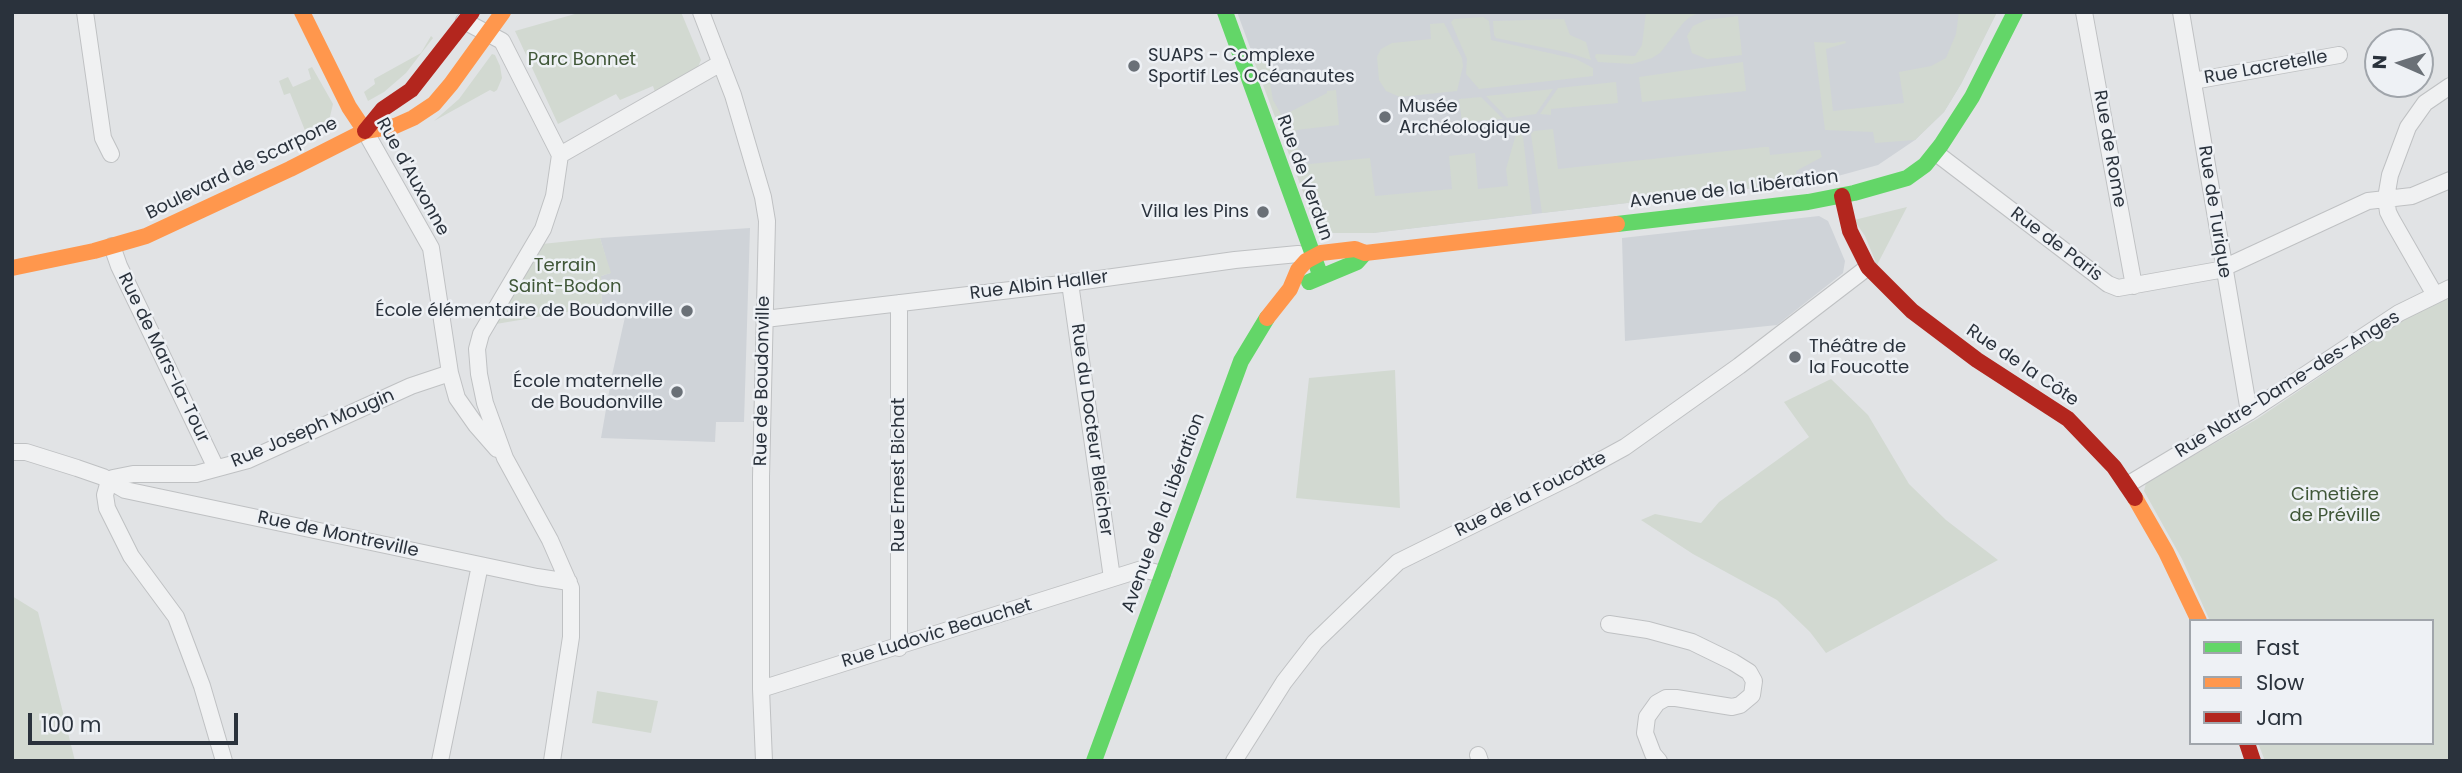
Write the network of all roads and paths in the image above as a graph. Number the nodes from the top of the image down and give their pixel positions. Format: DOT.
graph roads {
  1 [pos="85,12"];
  2 [pos="302,12"];
  3 [pos="503,12"];
  4 [pos="701,12"];
  5 [pos="1225,12"];
  6 [pos="2015,12"];
  7 [pos="2084,12"];
  8 [pos="2181,12"];
  9 [pos="468,17"];
  10 [pos="488,34"];
  11 [pos="2339,55"];
  12 [pos="721,63"];
  13 [pos="2193,81"];
  14 [pos="2450,86"];
  15 [pos="365,131"];
  16 [pos="1936,153"];
  17 [pos="111,154"];
  18 [pos="560,155"];
  19 [pos="2450,180"];
  20 [pos="1842,196"];
  21 [pos="2386,198"];
  22 [pos="113,246"];
  23 [pos="1365,253"];
  24 [pos="1312,256"];
  25 [pos="1868,267"];
  26 [pos="12,268"];
  27 [pos="2223,269"];
  28 [pos="1321,277"];
  29 [pos="1070,283"];
  30 [pos="2134,286"];
  31 [pos="1290,289"];
  32 [pos="2442,291"];
  33 [pos="899,303"];
  34 [pos="765,318"];
  35 [pos="450,373"];
  36 [pos="486,408"];
  37 [pos="2249,412"];
  38 [pos="468,414"];
  39 [pos="12,452"];
  40 [pos="505,458"];
  41 [pos="216,468"];
  42 [pos="110,481"];
  43 [pos="2127,485"];
  44 [pos="480,565"];
  45 [pos="1162,574"];
  46 [pos="1112,578"];
  47 [pos="569,582"];
  48 [pos="2198,619"];
  49 [pos="1609,624"];
  50 [pos="899,648"];
  51 [pos="761,689"];
  52 [pos="224,761"];
  53 [pos="440,761"];
  54 [pos="552,761"];
  55 [pos="764,761"];
  56 [pos="1094,761"];
  57 [pos="1234,761"];
  58 [pos="1659,761"];
  1 -- 17 [label="street"];
  2 -- 15 [label="main road, Rue d'Auxonne"];
  3 -- 10 [label="main road"];
  4 -- 12 [label="street, Rue de Boudonville"];
  5 -- 24 [label="main road, Rue de Verdun"];
  6 -- 16 [label="main road, Avenue de la Libération"];
  7 -- 30 [label="street, Rue de Rome"];
  8 -- 13 [label="street, Rue de Turique"];
  9 -- 10 [label="street"];
  9 -- 15 [label="main road"];
  10 -- 15 [label="main road"];
  10 -- 18 [label="street"];
  11 -- 13 [label="street, Rue Lacretelle"];
  12 -- 18 [label="street"];
  12 -- 34 [label="street, Rue de Boudonville"];
  13 -- 27 [label="street, Rue de Turique"];
  14 -- 21 [label="street"];
  15 -- 22 [label="main road, Boulevard de Scarpone"];
  15 -- 35 [label="street, Rue d'Auxonne"];
  16 -- 20 [label="main road, Avenue de la Libération"];
  16 -- 30 [label="street, Rue de Paris"];
  18 -- 36 [label="street"];
  19 -- 21 [label="street, Rue de Paris"];
  20 -- 23 [label="main road, Avenue de la Libération"];
  20 -- 25 [label="main road"];
  21 -- 27 [label="street, Rue de Paris"];
  21 -- 32 [label="street"];
  22 -- 26 [label="main road, Boulevard de Scarpone"];
  22 -- 41 [label="street, Rue de Mars-la-Tour"];
  23 -- 24 [label="main road, Avenue de la Libération"];
  23 -- 28 [label="main road, Avenue de la Libération"];
  24 -- 28 [label="main road, Rue de Verdun"];
  24 -- 29 [label="street, Rue Albin Haller"];
  24 -- 31 [label="main road, Avenue de la Libération"];
  25 -- 43 [label="main road, Rue de la Côte"];
  25 -- 57 [label="street, Rue de la Foucotte"];
  27 -- 30 [label="street, Rue de Paris"];
  27 -- 37 [label="street, Rue de Turique"];
  28 -- 31 [label="main road, Avenue de la Libération"];
  29 -- 33 [label="street, Rue Albin Haller"];
  29 -- 46 [label="street, Rue du Docteur Bleicher"];
  31 -- 45 [label="main road, Avenue de la Libération"];
  32 -- 37 [label="street, Rue Notre-Dame-des-Anges"];
  33 -- 34 [label="street, Rue Albin Haller"];
  33 -- 50 [label="street, Rue Ernest Bichat"];
  34 -- 51 [label="street, Rue de Boudonville"];
  35 -- 38 [label="street, Rue d'Auxonne"];
  35 -- 41 [label="street, Rue Joseph Mougin"];
  36 -- 38 [label="street"];
  36 -- 40 [label="street"];
  37 -- 43 [label="street, Rue Notre-Dame-des-Anges"];
  38 -- 40 [label="street, Rue d'Auxonne"];
  39 -- 42 [label="street"];
  40 -- 47 [label="street"];
  41 -- 42 [label="street, Rue Joseph Mougin"];
  42 -- 44 [label="street, Rue de Montreville"];
  42 -- 52 [label="street"];
  43 -- 48 [label="main road, Rue de la Côte"];
  44 -- 47 [label="street, Rue de Montreville"];
  44 -- 53 [label="street"];
  45 -- 46 [label="street, Rue Ludovic Beauchet"];
  45 -- 56 [label="main road, Avenue de la Libération"];
  46 -- 50 [label="street, Rue Ludovic Beauchet"];
  47 -- 54 [label="street"];
  49 -- 58 [label="street"];
  50 -- 51 [label="street, Rue Ludovic Beauchet"];
  51 -- 55 [label="street, Rue de Boudonville"];
}
